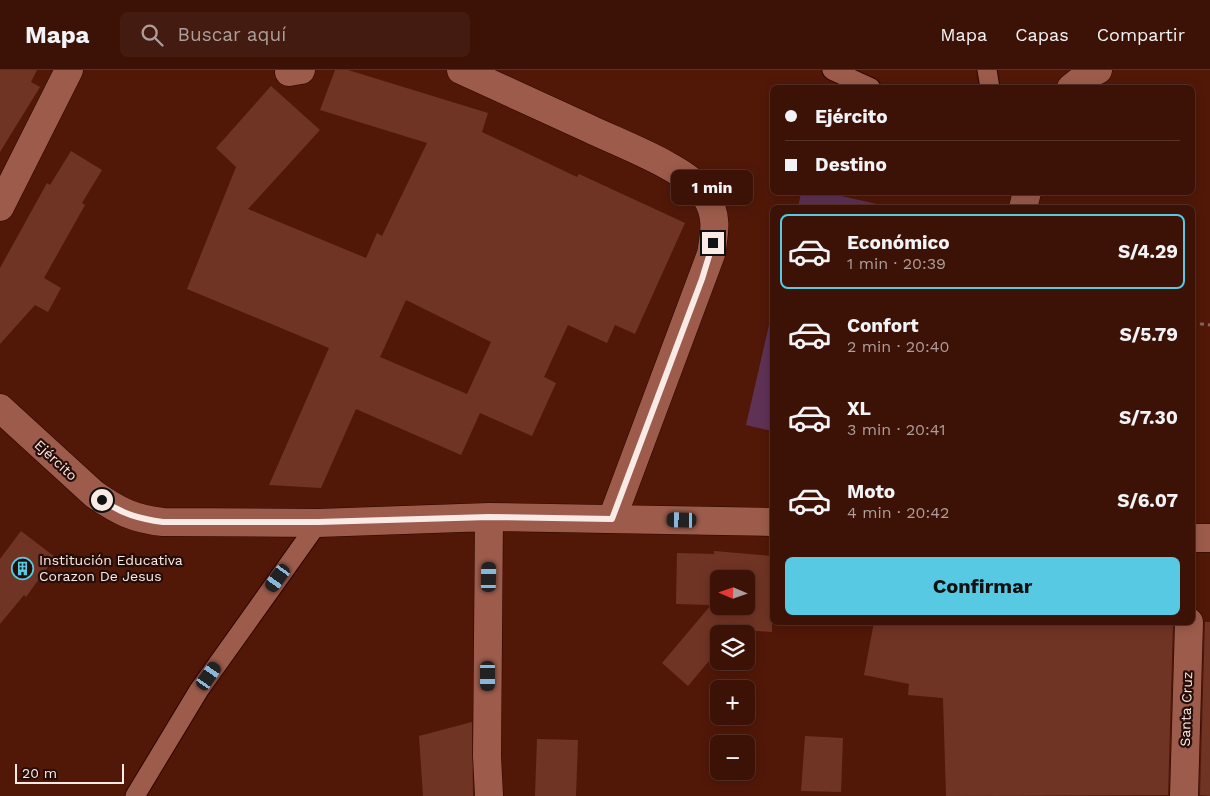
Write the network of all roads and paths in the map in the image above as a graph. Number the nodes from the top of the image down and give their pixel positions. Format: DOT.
graph roads {
  1 [pos="69,70"];
  2 [pos="461,70"];
  3 [pos="832,70"];
  4 [pos="987,70"];
  5 [pos="1098,70"];
  6 [pos="864,85"];
  7 [pos="990,85"];
  8 [pos="1075,85"];
  9 [pos="7,173"];
  10 [pos="0,207"];
  11 [pos="1195,323"];
  12 [pos="1210,325"];
  13 [pos="0,408"];
  14 [pos="489,517"];
  15 [pos="612,519"];
  16 [pos="318,522"];
  17 [pos="770,522"];
  18 [pos="1195,538"];
  19 [pos="1210,538"];
  20 [pos="1189,625"];
  21 [pos="135,796"];
  22 [pos="489,796"];
  23 [pos="1184,796"];
  1 -- 9 [label="street"];
  2 -- 15 [label="street"];
  3 -- 6 [label="lane"];
  4 -- 7 [label="lane"];
  5 -- 8 [label="street"];
  9 -- 10 [label="street"];
  11 -- 12 [label="path"];
  13 -- 16 [label="street, Ejército"];
  14 -- 15 [label="street, Ejército"];
  14 -- 16 [label="street, Ejército"];
  14 -- 22 [label="street"];
  15 -- 17 [label="street, Ejército"];
  16 -- 21 [label="lane"];
  18 -- 19 [label="street"];
  20 -- 23 [label="street, Santa Cruz"];
}
